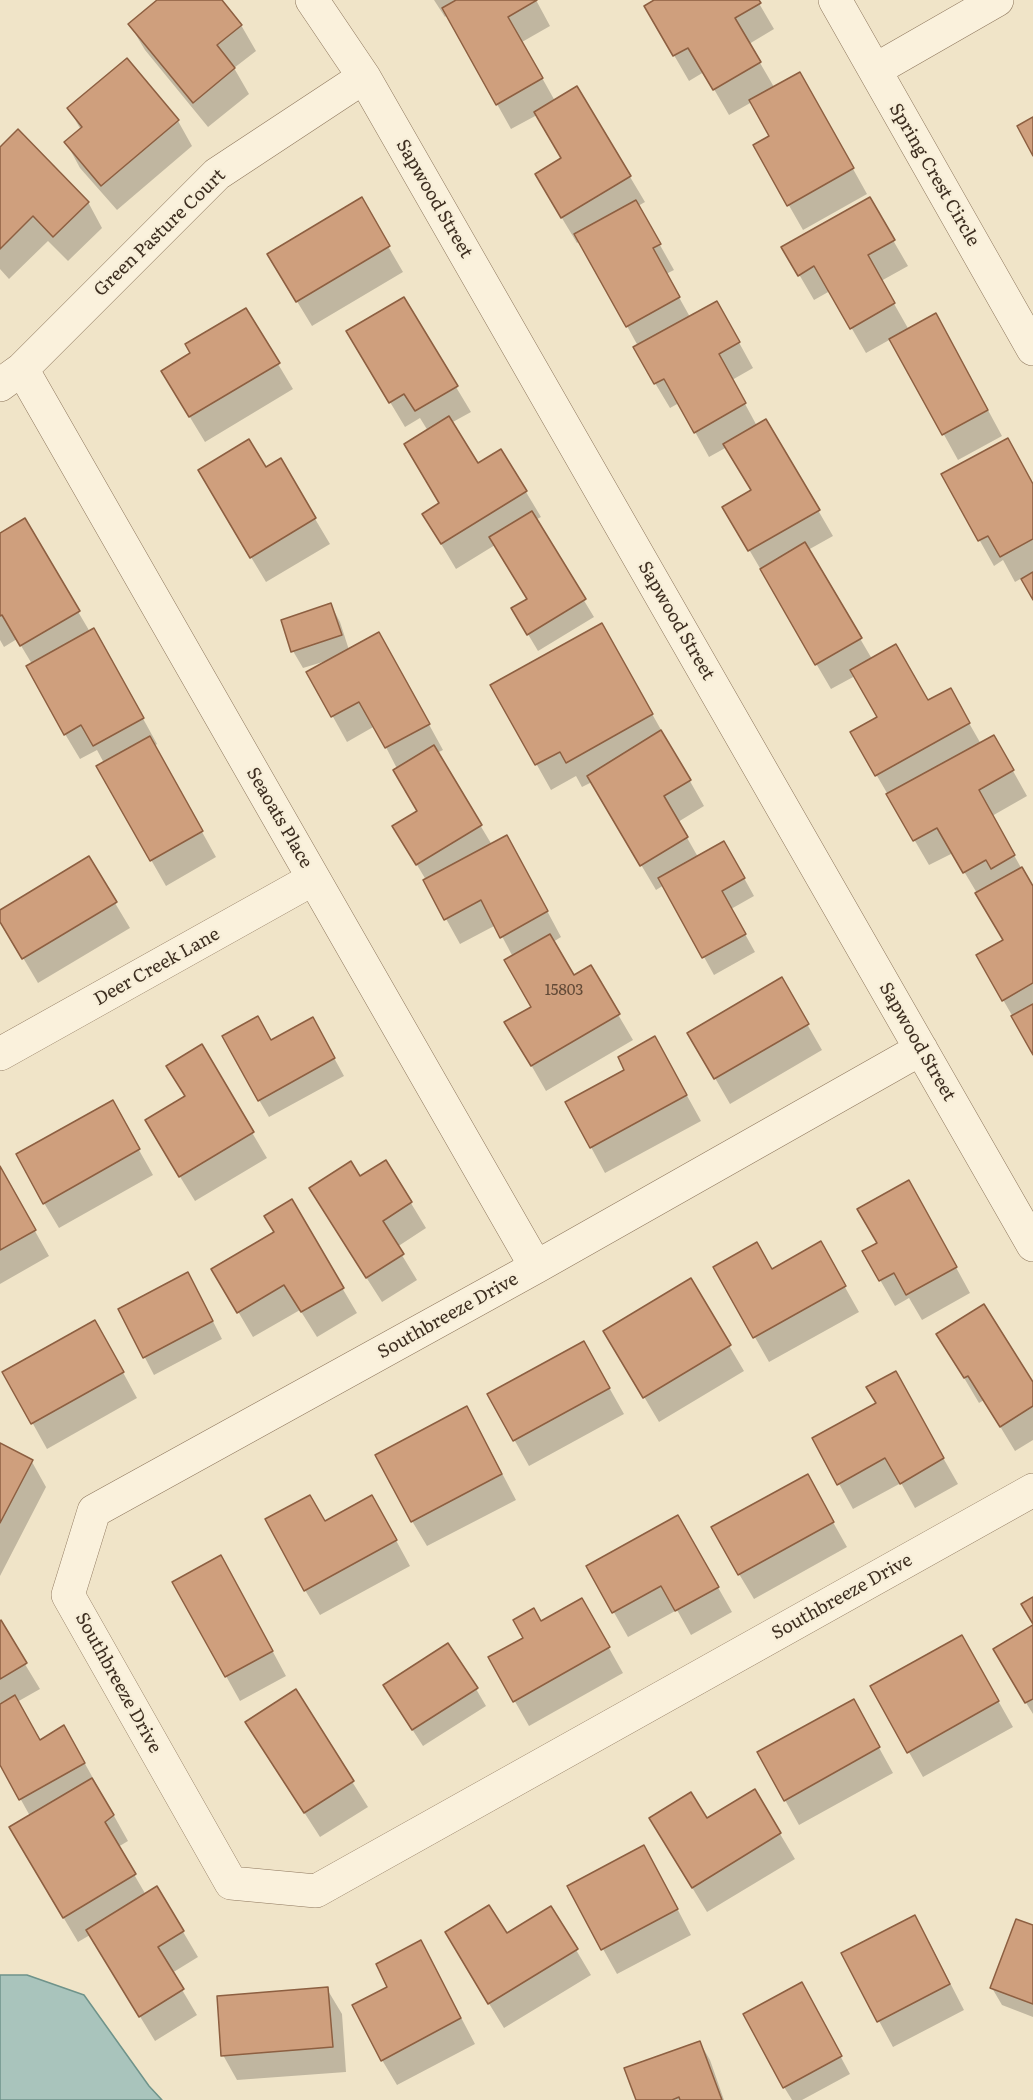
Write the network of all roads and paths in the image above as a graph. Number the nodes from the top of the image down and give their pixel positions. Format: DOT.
graph roads {
  1 [pos="312,0"];
  2 [pos="835,0"];
  3 [pos="997,0"];
  4 [pos="875,70"];
  5 [pos="364,76"];
  6 [pos="1033,349"];
  7 [pos="11,377"];
  8 [pos="313,879"];
  9 [pos="921,1049"];
  10 [pos="0,1054"];
  11 [pos="1033,1245"];
  12 [pos="536,1267"];
  13 [pos="1033,1490"];
  1 -- 5 [label="street, Sapwood Street"];
  2 -- 4 [label="street, Spring Crest Circle"];
  3 -- 4 [label="street"];
  4 -- 6 [label="street, Spring Crest Circle"];
  5 -- 7 [label="street, Green Pasture Court"];
  5 -- 9 [label="street, Sapwood Street"];
  7 -- 8 [label="street, Seaoats Place"];
  8 -- 10 [label="street, Deer Creek Lane"];
  8 -- 12 [label="street, Seaoats Place"];
  9 -- 11 [label="street, Sapwood Street"];
  9 -- 12 [label="street, Southbreeze Drive"];
  12 -- 13 [label="street, Southbreeze Drive"];
}
